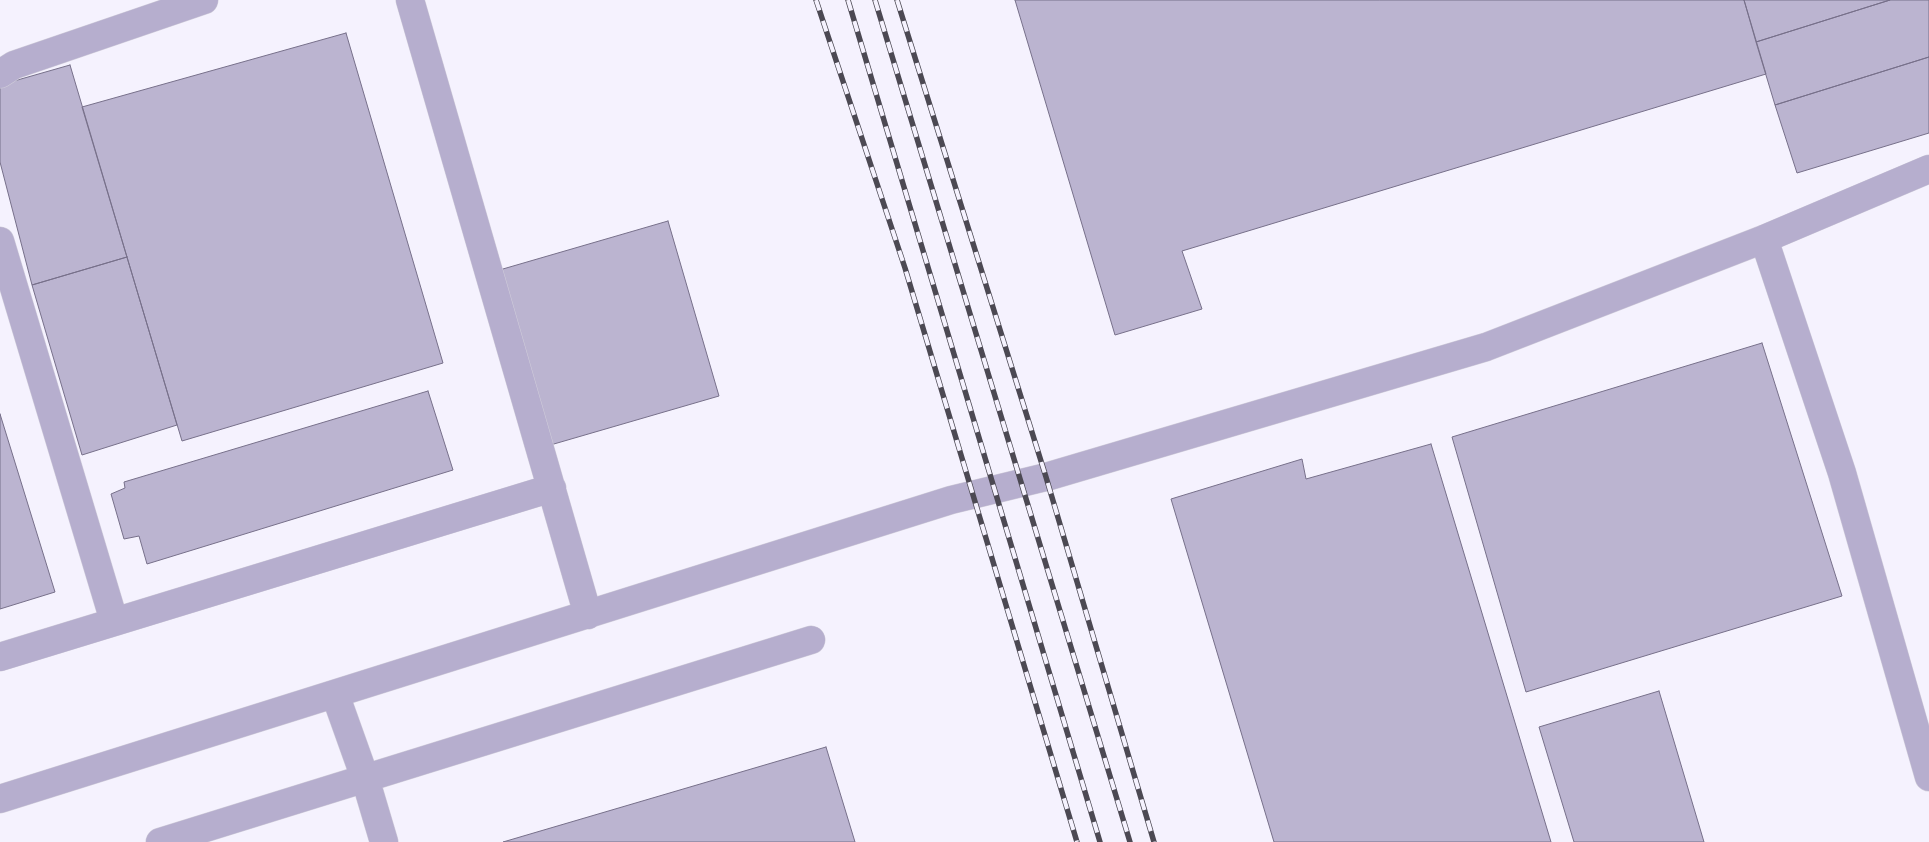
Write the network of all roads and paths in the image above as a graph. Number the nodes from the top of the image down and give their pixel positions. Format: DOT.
graph roads {
  1 [pos="204,0"];
  2 [pos="410,0"];
  3 [pos="0,74"];
  4 [pos="1929,169"];
  5 [pos="1764,238"];
  6 [pos="0,241"];
  7 [pos="552,488"];
  8 [pos="588,615"];
  9 [pos="114,621"];
  10 [pos="812,640"];
  11 [pos="0,657"];
  12 [pos="336,694"];
  13 [pos="1929,777"];
  14 [pos="365,778"];
  15 [pos="0,799"];
  16 [pos="160,842"];
  17 [pos="384,842"];
  1 -- 3 [label="lane"];
  2 -- 7 [label="lane"];
  4 -- 5 [label="lane"];
  5 -- 8 [label="lane"];
  5 -- 13 [label="lane"];
  6 -- 9 [label="lane"];
  7 -- 8 [label="lane"];
  7 -- 9 [label="lane"];
  8 -- 12 [label="lane"];
  9 -- 11 [label="lane"];
  10 -- 14 [label="lane"];
  12 -- 14 [label="lane"];
  12 -- 15 [label="lane"];
  14 -- 16 [label="lane"];
  14 -- 17 [label="lane"];
}
